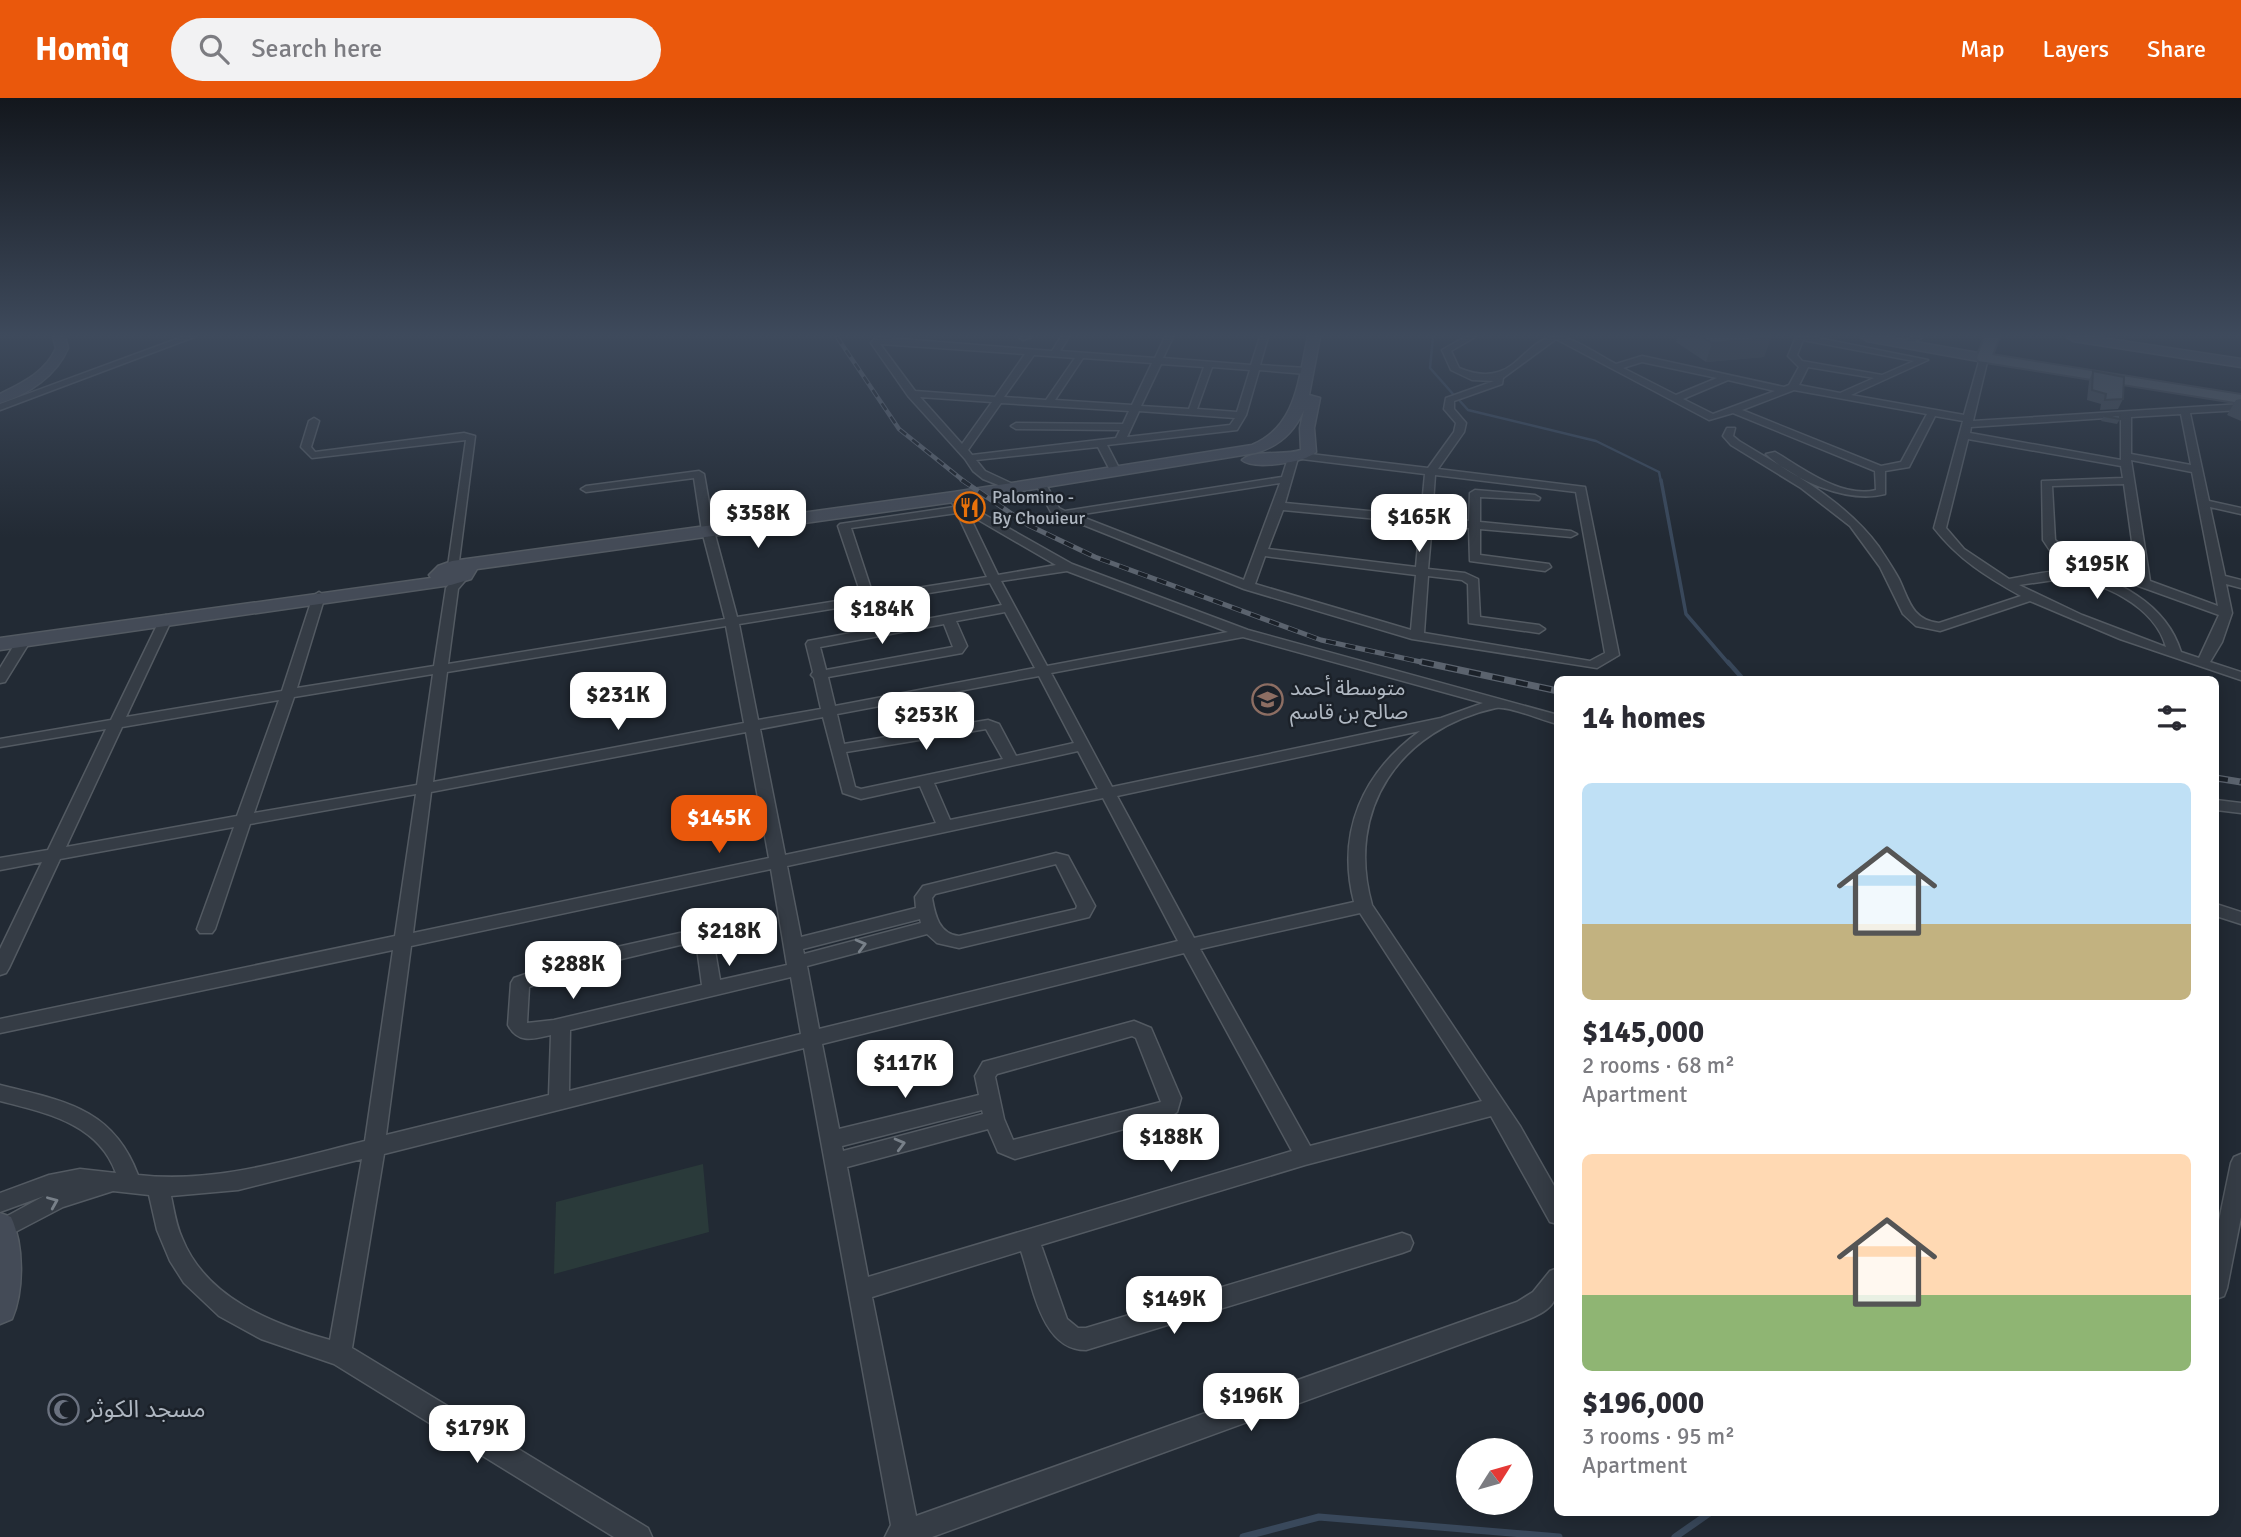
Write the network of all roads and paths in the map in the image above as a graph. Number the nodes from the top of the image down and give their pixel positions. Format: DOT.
graph roads {
  1 [pos="919,404"];
  2 [pos="994,404"];
  3 [pos="1080,404"];
  4 [pos="1137,404"];
  5 [pos="1194,404"];
  6 [pos="1244,404"];
  7 [pos="1299,404"];
  8 [pos="1312,404"];
  9 [pos="1449,404"];
  10 [pos="1685,404"];
  11 [pos="1747,404"];
  12 [pos="1891,404"];
  13 [pos="1972,404"];
  14 [pos="2241,407"];
  15 [pos="1135,408"];
  16 [pos="1193,408"];
  17 [pos="1734,410"];
  18 [pos="2185,410"];
  19 [pos="1932,412"];
  20 [pos="2126,414"];
  21 [pos="1241,415"];
  22 [pos="1712,418"];
  23 [pos="314,421"];
  24 [pos="1016,426"];
  25 [pos="1967,426"];
  26 [pos="1128,427"];
  27 [pos="1731,430"];
  28 [pos="1276,440"];
  29 [pos="1120,441"];
  30 [pos="1101,443"];
  31 [pos="967,454"];
  32 [pos="1299,454"];
  33 [pos="2126,460"];
  34 [pos="1158,466"];
  35 [pos="1880,469"];
  36 [pos="2198,470"];
  37 [pos="1116,472"];
  38 [pos="1430,472"];
  39 [pos="1287,479"];
  40 [pos="2128,481"];
  41 [pos="1040,483"];
  42 [pos="1011,487"];
  43 [pos="586,489"];
  44 [pos="1535,498"];
  45 [pos="2205,503"];
  46 [pos="958,505"];
  47 [pos="1279,506"];
  48 [pos="2241,511"];
  49 [pos="1062,514"];
  50 [pos="841,519"];
  51 [pos="1424,521"];
  52 [pos="1474,525"];
  53 [pos="1572,534"];
  54 [pos="710,535"];
  55 [pos="1261,552"];
  56 [pos="1068,567"];
  57 [pos="1545,567"];
  58 [pos="1423,571"];
  59 [pos="454,575"];
  60 [pos="994,579"];
  61 [pos="2220,579"];
  62 [pos="2008,583"];
  63 [pos="2144,584"];
  64 [pos="2241,584"];
  65 [pos="1248,586"];
  66 [pos="319,596"];
  67 [pos="2032,596"];
  68 [pos="869,600"];
  69 [pos="2241,604"];
  70 [pos="2225,607"];
  71 [pos="1007,608"];
  72 [pos="166,619"];
  73 [pos="949,619"];
  74 [pos="732,622"];
  75 [pos="1539,629"];
  76 [pos="1243,633"];
  77 [pos="0,634"];
  78 [pos="1417,636"];
  79 [pos="24,640"];
  80 [pos="0,644"];
  81 [pos="2175,655"];
  82 [pos="2202,664"];
  83 [pos="440,670"];
  84 [pos="1042,671"];
  85 [pos="818,675"];
  86 [pos="2241,676"];
  87 [pos="0,680"];
  88 [pos="288,694"];
  89 [pos="1496,702"];
  90 [pos="827,710"];
  91 [pos="1554,719"];
  92 [pos="1447,721"];
  93 [pos="115,724"];
  94 [pos="749,725"];
  95 [pos="0,743"];
  96 [pos="1082,746"];
  97 [pos="839,750"];
  98 [pos="1011,760"];
  99 [pos="925,779"];
  100 [pos="425,788"];
  101 [pos="1108,791"];
  102 [pos="2219,805"];
  103 [pos="2241,808"];
  104 [pos="245,820"];
  105 [pos="945,826"];
  106 [pos="52,855"];
  107 [pos="775,862"];
  108 [pos="0,864"];
  109 [pos="1364,906"];
  110 [pos="2219,911"];
  111 [pos="2241,918"];
  112 [pos="928,920"];
  113 [pos="206,929"];
  114 [pos="404,941"];
  115 [pos="1189,945"];
  116 [pos="794,959"];
  117 [pos="0,968"];
  118 [pos="712,989"];
  119 [pos="561,1024"];
  120 [pos="0,1026"];
  121 [pos="809,1038"];
  122 [pos="0,1093"];
  123 [pos="559,1102"];
  124 [pos="1496,1106"];
  125 [pos="992,1110"];
  126 [pos="830,1140"];
  127 [pos="374,1149"];
  128 [pos="1305,1156"];
  129 [pos="834,1162"];
  130 [pos="2241,1163"];
  131 [pos="121,1183"];
  132 [pos="158,1187"];
  133 [pos="1554,1208"];
  134 [pos="0,1220"];
  135 [pos="1028,1239"];
  136 [pos="1402,1243"];
  137 [pos="2219,1273"];
  138 [pos="1554,1284"];
  139 [pos="859,1290"];
  140 [pos="0,1308"];
  141 [pos="339,1354"];
  142 [pos="901,1535"];
  143 [pos="639,1537"];
  1 -- 31 [label="street"];
  2 -- 31 [label="street"];
  3 -- 15 [label="street"];
  4 -- 15 [label="street"];
  5 -- 16 [label="street"];
  6 -- 21 [label="street"];
  7 -- 28 [label="main road"];
  8 -- 32 [label="main road"];
  9 -- 38 [label="street"];
  10 -- 22 [label="street"];
  11 -- 17 [label="street"];
  12 -- 19 [label="street"];
  13 -- 25 [label="street"];
  14 -- 18 [label="street"];
  15 -- 21 [label="street"];
  15 -- 26 [label="street"];
  17 -- 22 [label="street"];
  17 -- 35 [label="street"];
  18 -- 20 [label="street"];
  18 -- 36 [label="street"];
  19 -- 25 [label="street"];
  19 -- 35 [label="street"];
  20 -- 25 [label="street"];
  20 -- 33 [label="street"];
  21 -- 29 [label="street"];
  22 -- 27 [label="street"];
  23 -- 59 [label="street"];
  24 -- 26 [label="street"];
  25 -- 33 [label="street"];
  25 -- 62 [label="street"];
  26 -- 29 [label="street"];
  27 -- 35 [label="street"];
  27 -- 67 [label="street"];
  28 -- 32 [label="main road"];
  28 -- 32 [label="street"];
  28 -- 34 [label="main road"];
  29 -- 30 [label="street"];
  30 -- 31 [label="street"];
  30 -- 37 [label="street"];
  31 -- 42 [label="street"];
  32 -- 34 [label="main road"];
  32 -- 38 [label="street"];
  32 -- 39 [label="street"];
  33 -- 36 [label="street"];
  33 -- 40 [label="street"];
  34 -- 37 [label="main road"];
  36 -- 45 [label="street"];
  37 -- 41 [label="main road"];
  38 -- 51 [label="street"];
  38 -- 78 [label="street"];
  39 -- 47 [label="street"];
  39 -- 49 [label="street"];
  40 -- 63 [label="street"];
  40 -- 63 [label="street"];
  41 -- 42 [label="main road"];
  41 -- 46 [label="main road"];
  41 -- 49 [label="street"];
  42 -- 50 [label="main road"];
  43 -- 54 [label="street"];
  44 -- 52 [label="street"];
  45 -- 48 [label="street"];
  45 -- 61 [label="street"];
  46 -- 50 [label="main road"];
  46 -- 56 [label="street"];
  46 -- 60 [label="street"];
  47 -- 51 [label="street"];
  47 -- 55 [label="street"];
  49 -- 65 [label="street"];
  50 -- 54 [label="main road"];
  50 -- 68 [label="street"];
  51 -- 52 [label="street"];
  51 -- 58 [label="street"];
  52 -- 53 [label="street"];
  52 -- 57 [label="street"];
  54 -- 59 [label="main road"];
  54 -- 74 [label="street"];
  55 -- 58 [label="street"];
  55 -- 65 [label="street"];
  56 -- 60 [label="street"];
  56 -- 76 [label="street"];
  58 -- 75 [label="street"];
  58 -- 78 [label="street"];
  59 -- 66 [label="main road"];
  59 -- 77 [label="main road"];
  59 -- 83 [label="street"];
  60 -- 68 [label="street"];
  60 -- 71 [label="street"];
  61 -- 64 [label="street"];
  61 -- 70 [label="street"];
  62 -- 67 [label="street"];
  62 -- 81 [label="street"];
  63 -- 70 [label="street"];
  65 -- 78 [label="street"];
  66 -- 72 [label="main road"];
  66 -- 88 [label="street"];
  67 -- 81 [label="street"];
  68 -- 74 [label="street"];
  69 -- 70 [label="street"];
  70 -- 82 [label="street"];
  71 -- 73 [label="street"];
  71 -- 84 [label="street"];
  72 -- 79 [label="main road"];
  72 -- 93 [label="street"];
  73 -- 85 [label="street"];
  73 -- 85 [label="street"];
  74 -- 83 [label="street"];
  74 -- 94 [label="street"];
  76 -- 84 [label="street"];
  76 -- 89 [label="street"];
  79 -- 80 [label="main road"];
  79 -- 87 [label="street"];
  81 -- 82 [label="street"];
  82 -- 86 [label="street"];
  83 -- 88 [label="street"];
  83 -- 100 [label="street"];
  84 -- 90 [label="street"];
  84 -- 96 [label="street"];
  85 -- 90 [label="street"];
  88 -- 93 [label="street"];
  88 -- 104 [label="street"];
  89 -- 91 [label="street"];
  89 -- 92 [label="street"];
  90 -- 94 [label="street"];
  90 -- 97 [label="street"];
  92 -- 101 [label="street"];
  92 -- 109 [label="street"];
  93 -- 95 [label="street"];
  93 -- 106 [label="street"];
  94 -- 100 [label="street"];
  94 -- 107 [label="street"];
  96 -- 98 [label="street"];
  96 -- 101 [label="street"];
  97 -- 98 [label="street"];
  97 -- 99 [label="street"];
  98 -- 99 [label="street"];
  99 -- 105 [label="street"];
  100 -- 104 [label="street"];
  100 -- 114 [label="street"];
  101 -- 105 [label="street"];
  101 -- 115 [label="street"];
  102 -- 103 [label="street"];
  104 -- 106 [label="street"];
  104 -- 113 [label="street"];
  105 -- 107 [label="street"];
  106 -- 108 [label="street"];
  106 -- 117 [label="street"];
  107 -- 114 [label="street"];
  107 -- 116 [label="street"];
  109 -- 115 [label="street"];
  109 -- 124 [label="street"];
  110 -- 111 [label="street"];
  112 -- 112 [label="street"];
  112 -- 116 [label="street"];
  114 -- 120 [label="street"];
  114 -- 127 [label="street"];
  115 -- 121 [label="street"];
  115 -- 128 [label="street"];
  116 -- 118 [label="street"];
  116 -- 121 [label="street"];
  118 -- 119 [label="street"];
  118 -- 119 [label="street"];
  119 -- 123 [label="street"];
  121 -- 123 [label="street"];
  121 -- 126 [label="street"];
  122 -- 131 [label="street"];
  123 -- 127 [label="street"];
  124 -- 128 [label="street"];
  124 -- 133 [label="street"];
  125 -- 125 [label="street"];
  125 -- 126 [label="street"];
  129 -- 125 [label="street, one-way"];
  126 -- 129 [label="street"];
  127 -- 132 [label="street"];
  127 -- 141 [label="street"];
  128 -- 135 [label="street"];
  129 -- 139 [label="street"];
  130 -- 137 [label="street"];
  131 -- 132 [label="street"];
  131 -- 134 [label="street"];
  132 -- 141 [label="street"];
  134 -- 140 [label="street"];
  135 -- 136 [label="street"];
  135 -- 139 [label="street"];
  138 -- 142 [label="street"];
  139 -- 142 [label="street"];
  141 -- 143 [label="street"];
}
